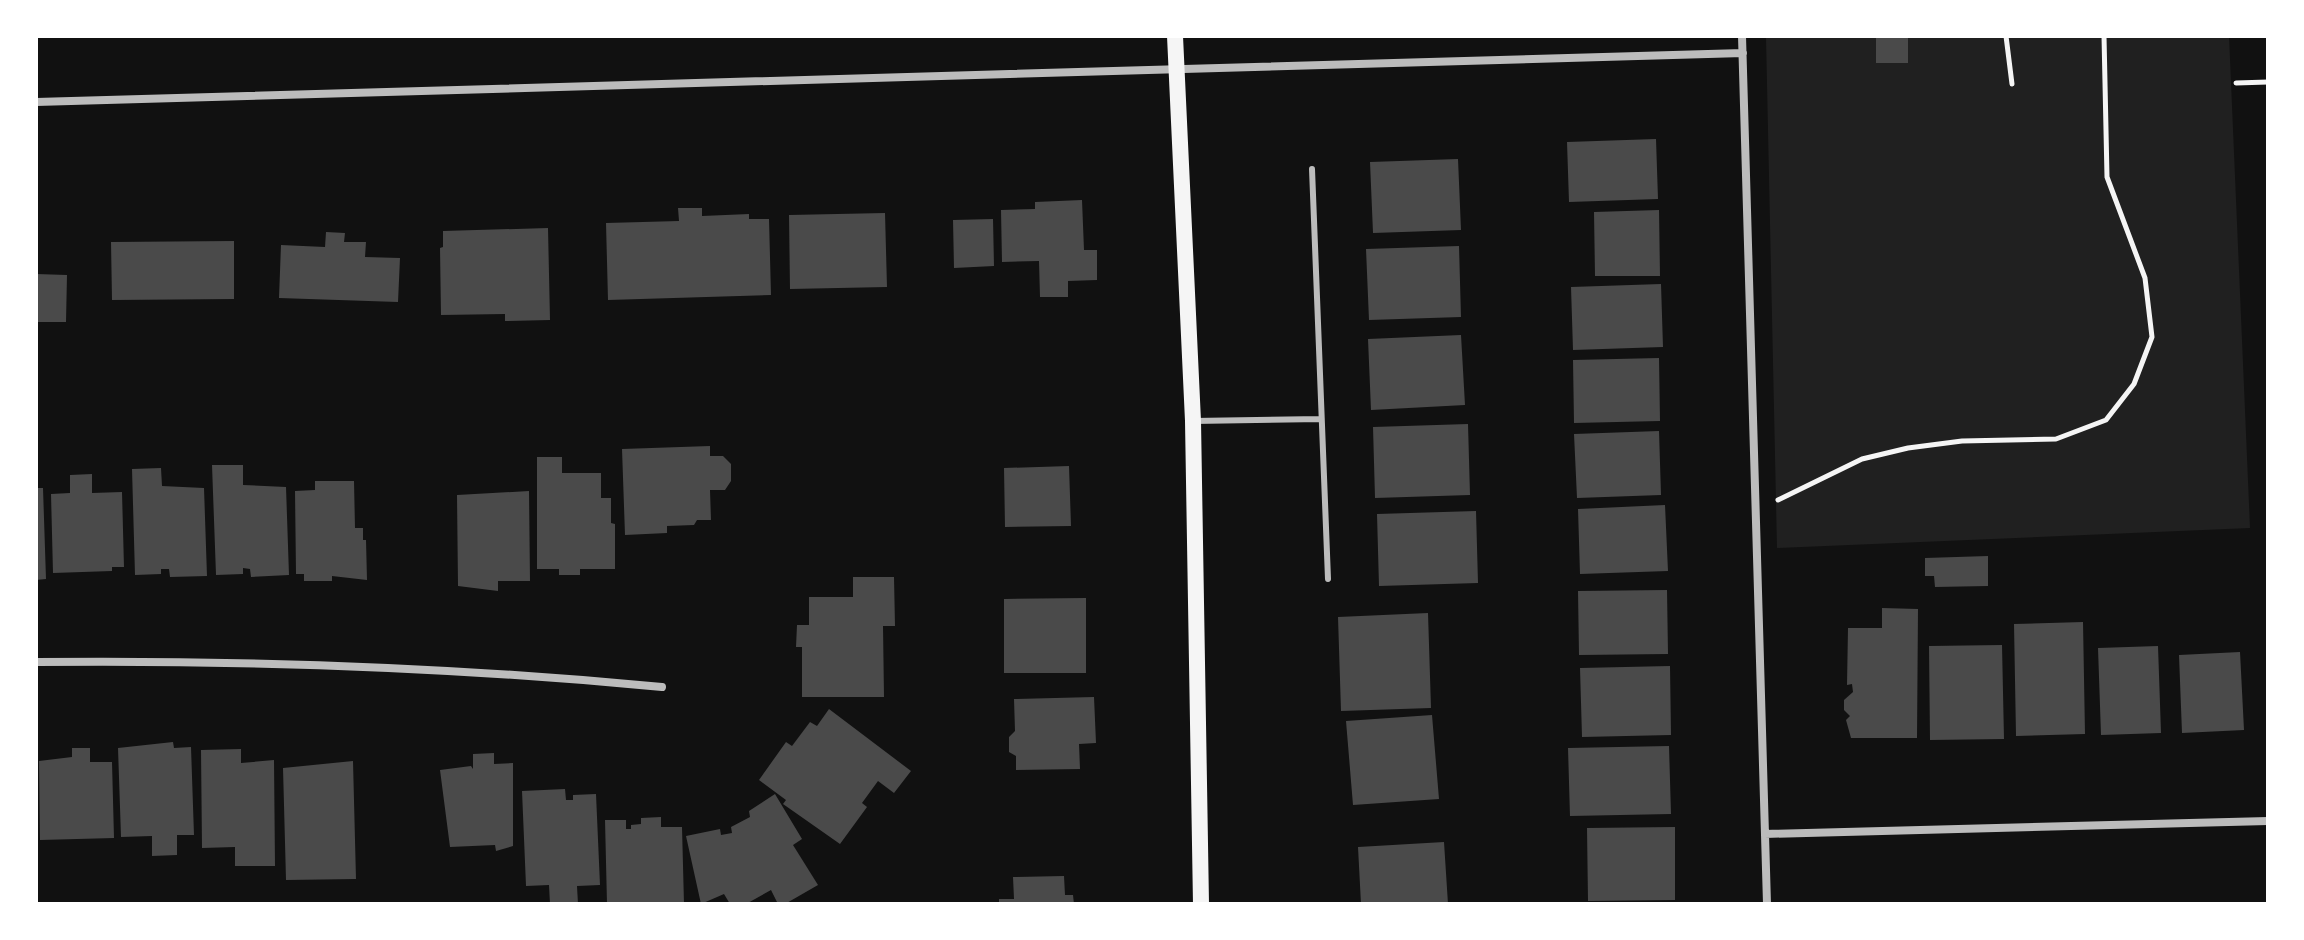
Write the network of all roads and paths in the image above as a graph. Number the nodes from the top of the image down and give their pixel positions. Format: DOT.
graph roads {
  1 [pos="1175,36"];
  2 [pos="1742,36"];
  3 [pos="2006,36"];
  4 [pos="2104,36"];
  5 [pos="1743,53"];
  6 [pos="1176,68"];
  7 [pos="2268,82"];
  8 [pos="2236,83"];
  9 [pos="2012,84"];
  10 [pos="36,102"];
  11 [pos="1312,169"];
  12 [pos="1321,419"];
  13 [pos="1193,421"];
  14 [pos="1756,511"];
  15 [pos="1328,579"];
  16 [pos="36,662"];
  17 [pos="662,687"];
  18 [pos="2268,821"];
  19 [pos="1765,834"];
  20 [pos="1201,904"];
  21 [pos="1767,904"];
  1 -- 6 [label="main road"];
  2 -- 5 [label="street"];
  3 -- 9 [label="path"];
  4 -- 14 [label="path"];
  5 -- 6 [label="street"];
  5 -- 14 [label="street"];
  6 -- 10 [label="street"];
  6 -- 13 [label="main road"];
  7 -- 8 [label="path"];
  11 -- 12 [label="lane"];
  12 -- 13 [label="lane"];
  12 -- 15 [label="lane"];
  13 -- 20 [label="main road"];
  14 -- 19 [label="street"];
  16 -- 17 [label="street"];
  18 -- 19 [label="street"];
  19 -- 21 [label="street"];
}
